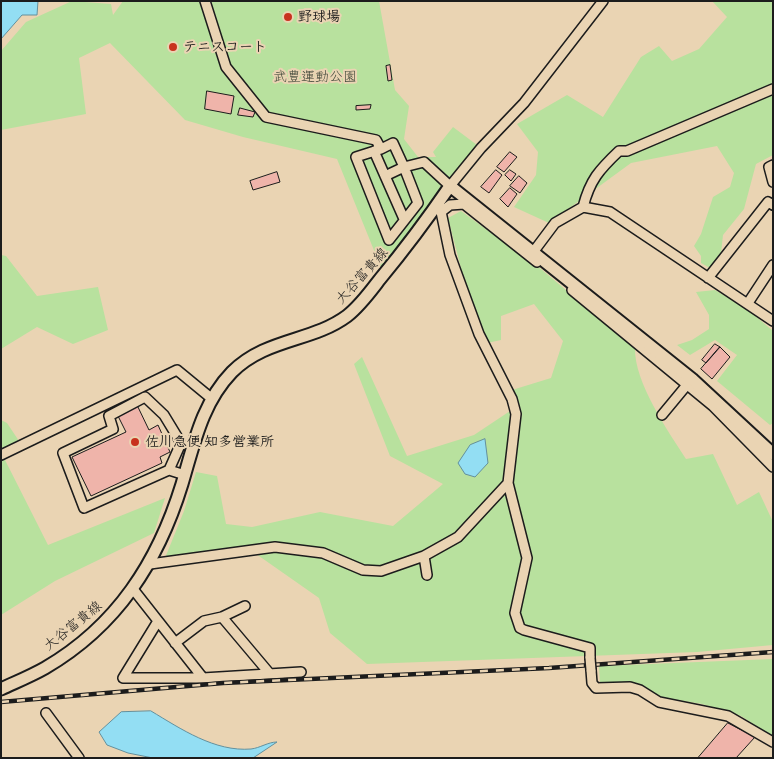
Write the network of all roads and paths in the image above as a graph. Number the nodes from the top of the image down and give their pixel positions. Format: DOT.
graph roads {
  1 [pos="205,1"];
  2 [pos="603,1"];
  3 [pos="773,89"];
  4 [pos="378,150"];
  5 [pos="773,165"];
  6 [pos="404,168"];
  7 [pos="385,176"];
  8 [pos="773,182"];
  9 [pos="450,186"];
  10 [pos="773,205"];
  11 [pos="440,207"];
  12 [pos="583,207"];
  13 [pos="404,220"];
  14 [pos="534,251"];
  15 [pos="773,265"];
  16 [pos="708,278"];
  17 [pos="748,303"];
  18 [pos="773,321"];
  19 [pos="690,382"];
  20 [pos="211,398"];
  21 [pos="662,415"];
  22 [pos="773,454"];
  23 [pos="1,455"];
  24 [pos="773,467"];
  25 [pos="169,470"];
  26 [pos="185,476"];
  27 [pos="508,483"];
  28 [pos="424,556"];
  29 [pos="150,564"];
  30 [pos="427,575"];
  31 [pos="133,589"];
  32 [pos="245,606"];
  33 [pos="222,617"];
  34 [pos="158,621"];
  35 [pos="175,643"];
  36 [pos="301,672"];
  37 [pos="270,674"];
  38 [pos="203,678"];
  39 [pos="1,689"];
  40 [pos="46,713"];
  41 [pos="773,742"];
  42 [pos="79,758"];
  1 -- 4 [label="street"];
  2 -- 9 [label="street"];
  3 -- 12 [label="street"];
  4 -- 6 [label="street"];
  4 -- 7 [label="street"];
  4 -- 13 [label="street"];
  5 -- 8 [label="street"];
  6 -- 7 [label="street"];
  6 -- 9 [label="street"];
  6 -- 13 [label="street"];
  7 -- 13 [label="street"];
  9 -- 11 [label="main road, 大谷富貴線"];
  9 -- 14 [label="main road"];
  10 -- 16 [label="street"];
  11 -- 19 [label="street"];
  11 -- 20 [label="main road, 大谷富貴線"];
  11 -- 27 [label="street"];
  12 -- 14 [label="street"];
  12 -- 16 [label="street"];
  14 -- 19 [label="main road"];
  15 -- 17 [label="street"];
  16 -- 17 [label="street"];
  17 -- 18 [label="street"];
  19 -- 21 [label="street"];
  19 -- 22 [label="main road"];
  19 -- 24 [label="street"];
  20 -- 23 [label="street"];
  20 -- 26 [label="main road, 大谷富貴線"];
  25 -- 25 [label="street"];
  25 -- 26 [label="street"];
  26 -- 29 [label="main road, 大谷富貴線"];
  27 -- 28 [label="street"];
  27 -- 41 [label="street, bridge"];
  28 -- 29 [label="street"];
  28 -- 30 [label="street"];
  29 -- 31 [label="main road, 大谷富貴線"];
  31 -- 34 [label="street"];
  31 -- 39 [label="main road, 大谷富貴線"];
  32 -- 33 [label="street"];
  33 -- 35 [label="street"];
  33 -- 37 [label="street"];
  34 -- 35 [label="street"];
  34 -- 38 [label="street"];
  35 -- 38 [label="street"];
  36 -- 37 [label="street"];
  37 -- 38 [label="street"];
  40 -- 42 [label="street"];
}
